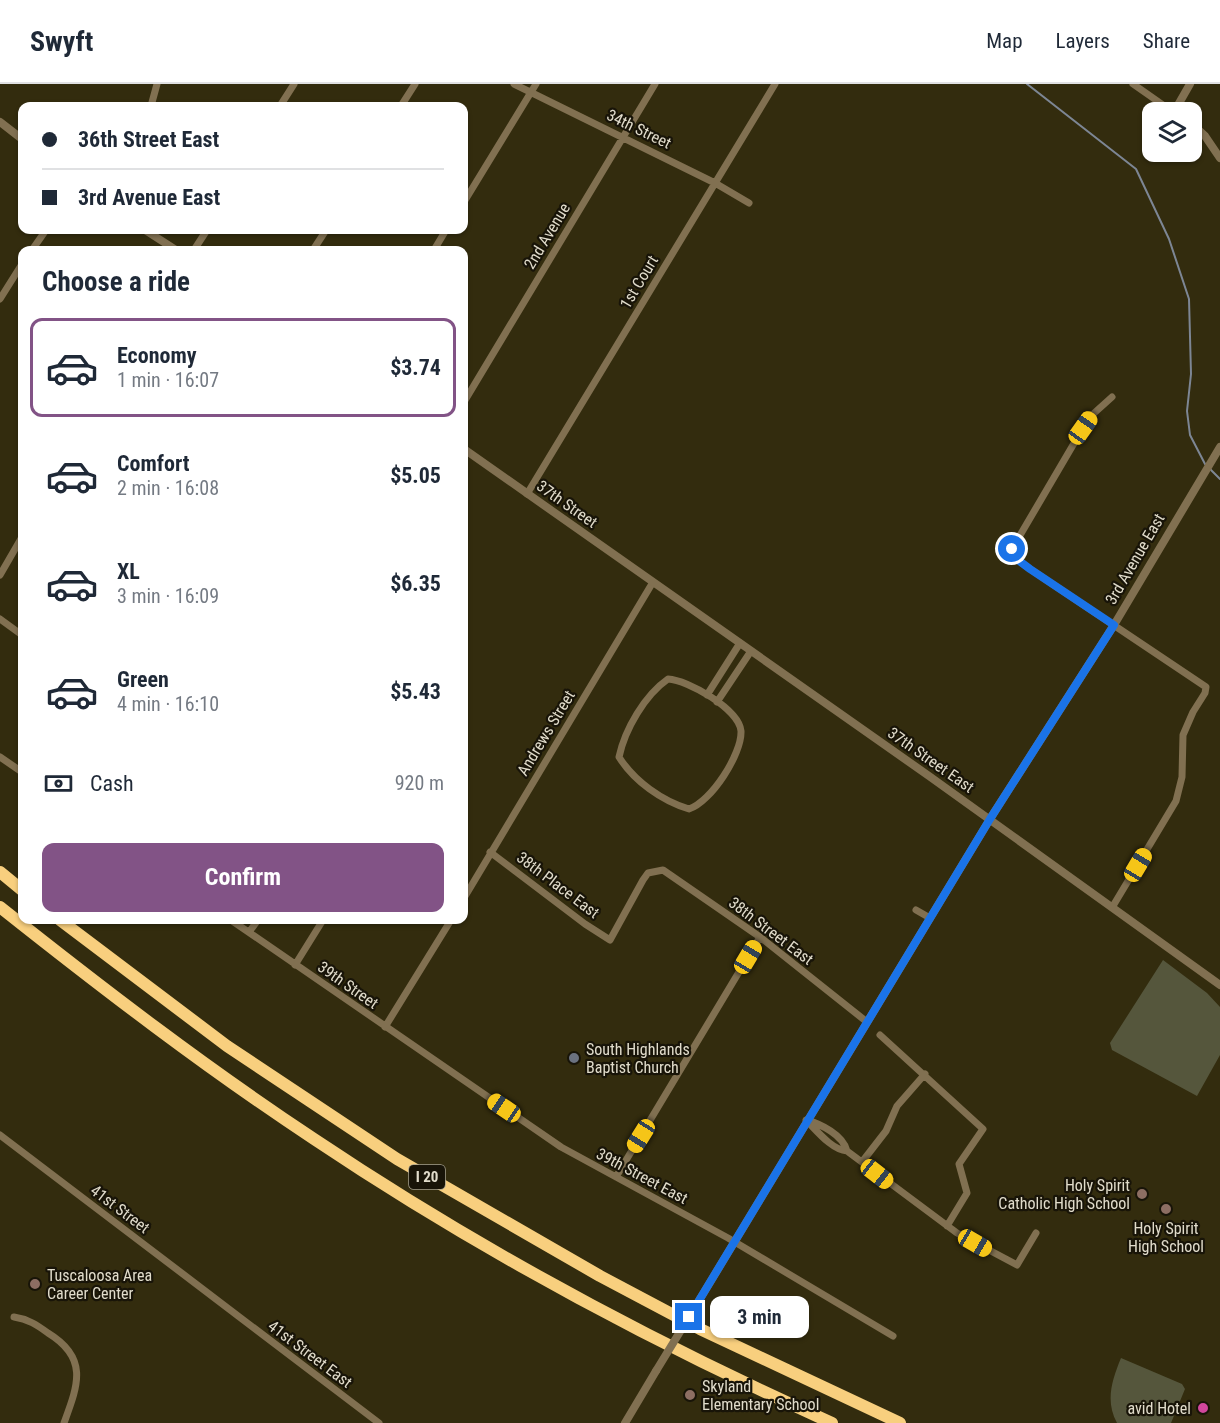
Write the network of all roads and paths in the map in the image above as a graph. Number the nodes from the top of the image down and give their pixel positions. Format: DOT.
graph roads {
  1 [pos="157,84"];
  2 [pos="294,84"];
  3 [pos="415,84"];
  4 [pos="514,84"];
  5 [pos="536,84"];
  6 [pos="655,84"];
  7 [pos="775,84"];
  8 [pos="1133,84"];
  9 [pos="1190,84"];
  10 [pos="531,92"];
  11 [pos="153,102"];
  12 [pos="283,102"];
  13 [pos="404,102"];
  14 [pos="1159,102"];
  15 [pos="1180,102"];
  16 [pos="0,122"];
  17 [pos="1202,134"];
  18 [pos="18,136"];
  19 [pos="623,136"];
  20 [pos="1220,158"];
  21 [pos="715,183"];
  22 [pos="468,195"];
  23 [pos="749,203"];
  24 [pos="151,234"];
  25 [pos="170,246"];
  26 [pos="18,270"];
  27 [pos="0,299"];
  28 [pos="468,395"];
  29 [pos="1112,397"];
  30 [pos="1220,447"];
  31 [pos="468,452"];
  32 [pos="527,494"];
  33 [pos="18,544"];
  34 [pos="0,575"];
  35 [pos="653,582"];
  36 [pos="0,619"];
  37 [pos="1114,625"];
  38 [pos="18,632"];
  39 [pos="740,643"];
  40 [pos="751,651"];
  41 [pos="707,695"];
  42 [pos="717,702"];
  43 [pos="0,757"];
  44 [pos="18,769"];
  45 [pos="990,819"];
  46 [pos="490,852"];
  47 [pos="655,870"];
  48 [pos="0,872"];
  49 [pos="18,887"];
  50 [pos="468,891"];
  51 [pos="1113,906"];
  52 [pos="0,907"];
  53 [pos="916,910"];
  54 [pos="930,918"];
  55 [pos="18,921"];
  56 [pos="22,924"];
  57 [pos="65,924"];
  58 [pos="237,924"];
  59 [pos="255,924"];
  60 [pos="321,924"];
  61 [pos="449,924"];
  62 [pos="249,932"];
  63 [pos="760,937"];
  64 [pos="295,965"];
  65 [pos="1220,985"];
  66 [pos="867,1022"];
  67 [pos="385,1027"];
  68 [pos="880,1035"];
  69 [pos="925,1074"];
  70 [pos="806,1120"];
  71 [pos="0,1135"];
  72 [pos="862,1162"];
  73 [pos="616,1177"];
  74 [pos="947,1226"];
  75 [pos="1036,1233"];
  76 [pos="734,1242"];
  77 [pos="224,1306"];
  78 [pos="14,1317"];
  79 [pos="893,1336"];
  80 [pos="64,1423"];
  81 [pos="379,1423"];
  82 [pos="626,1423"];
  83 [pos="832,1423"];
  84 [pos="900,1423"];
  1 -- 11 [label="street"];
  2 -- 12 [label="street"];
  3 -- 13 [label="street"];
  4 -- 10 [label="street, 34th Street"];
  5 -- 10 [label="street"];
  6 -- 19 [label="street, 2nd Avenue"];
  7 -- 21 [label="street, 1st Court"];
  8 -- 14 [label="street"];
  9 -- 15 [label="street"];
  10 -- 19 [label="street, 34th Street"];
  10 -- 22 [label="street"];
  16 -- 18 [label="street"];
  17 -- 20 [label="street"];
  19 -- 21 [label="street, 34th Street"];
  19 -- 28 [label="street, 2nd Avenue"];
  21 -- 23 [label="street, 34th Street"];
  21 -- 32 [label="street, 1st Court"];
  24 -- 25 [label="street"];
  26 -- 27 [label="street"];
  29 -- 37 [label="street"];
  30 -- 37 [label="street, 3rd Avenue East"];
  31 -- 32 [label="street, 37th Street"];
  32 -- 35 [label="street, 37th Street"];
  33 -- 34 [label="street"];
  35 -- 39 [label="street, 37th Street East"];
  35 -- 46 [label="street, Andrews Street"];
  36 -- 38 [label="street"];
  37 -- 45 [label="street, 3rd Avenue East"];
  37 -- 51 [label="street"];
  39 -- 40 [label="street, 37th Street East"];
  39 -- 41 [label="street"];
  40 -- 42 [label="street"];
  40 -- 45 [label="street, 37th Street East"];
  41 -- 42 [label="street"];
  41 -- 42 [label="street"];
  43 -- 44 [label="street"];
  45 -- 51 [label="street, 37th Street East"];
  45 -- 54 [label="street, 3rd Avenue East"];
  46 -- 47 [label="street, 38th Place East"];
  46 -- 50 [label="street, Andrews Street"];
  47 -- 63 [label="street, 38th Street East"];
  48 -- 49 [label="highway"];
  51 -- 65 [label="street, 37th Street East"];
  52 -- 55 [label="highway, I 20"];
  53 -- 54 [label="street"];
  54 -- 66 [label="street, 3rd Avenue East"];
  56 -- 83 [label="highway, I 20"];
  57 -- 84 [label="highway, I 20"];
  58 -- 62 [label="street, 39th Street"];
  59 -- 62 [label="street"];
  60 -- 64 [label="street, 39th Street"];
  61 -- 67 [label="street"];
  62 -- 64 [label="street, 39th Street"];
  63 -- 66 [label="street, 38th Street East"];
  63 -- 73 [label="street"];
  64 -- 67 [label="street, 39th Street"];
  66 -- 70 [label="street, 3rd Avenue East"];
  67 -- 73 [label="street, 39th Street East"];
  68 -- 69 [label="street"];
  69 -- 72 [label="street"];
  69 -- 74 [label="street"];
  70 -- 72 [label="street"];
  70 -- 76 [label="street, 3rd Avenue East"];
  71 -- 77 [label="street, 41st Street"];
  72 -- 74 [label="street"];
  73 -- 76 [label="street, 39th Street East"];
  74 -- 75 [label="street"];
  76 -- 79 [label="street, 39th Street East"];
  76 -- 82 [label="street, 3rd Avenue East, bridge"];
  77 -- 81 [label="street, 41st Street East"];
  78 -- 80 [label="street"];
}
